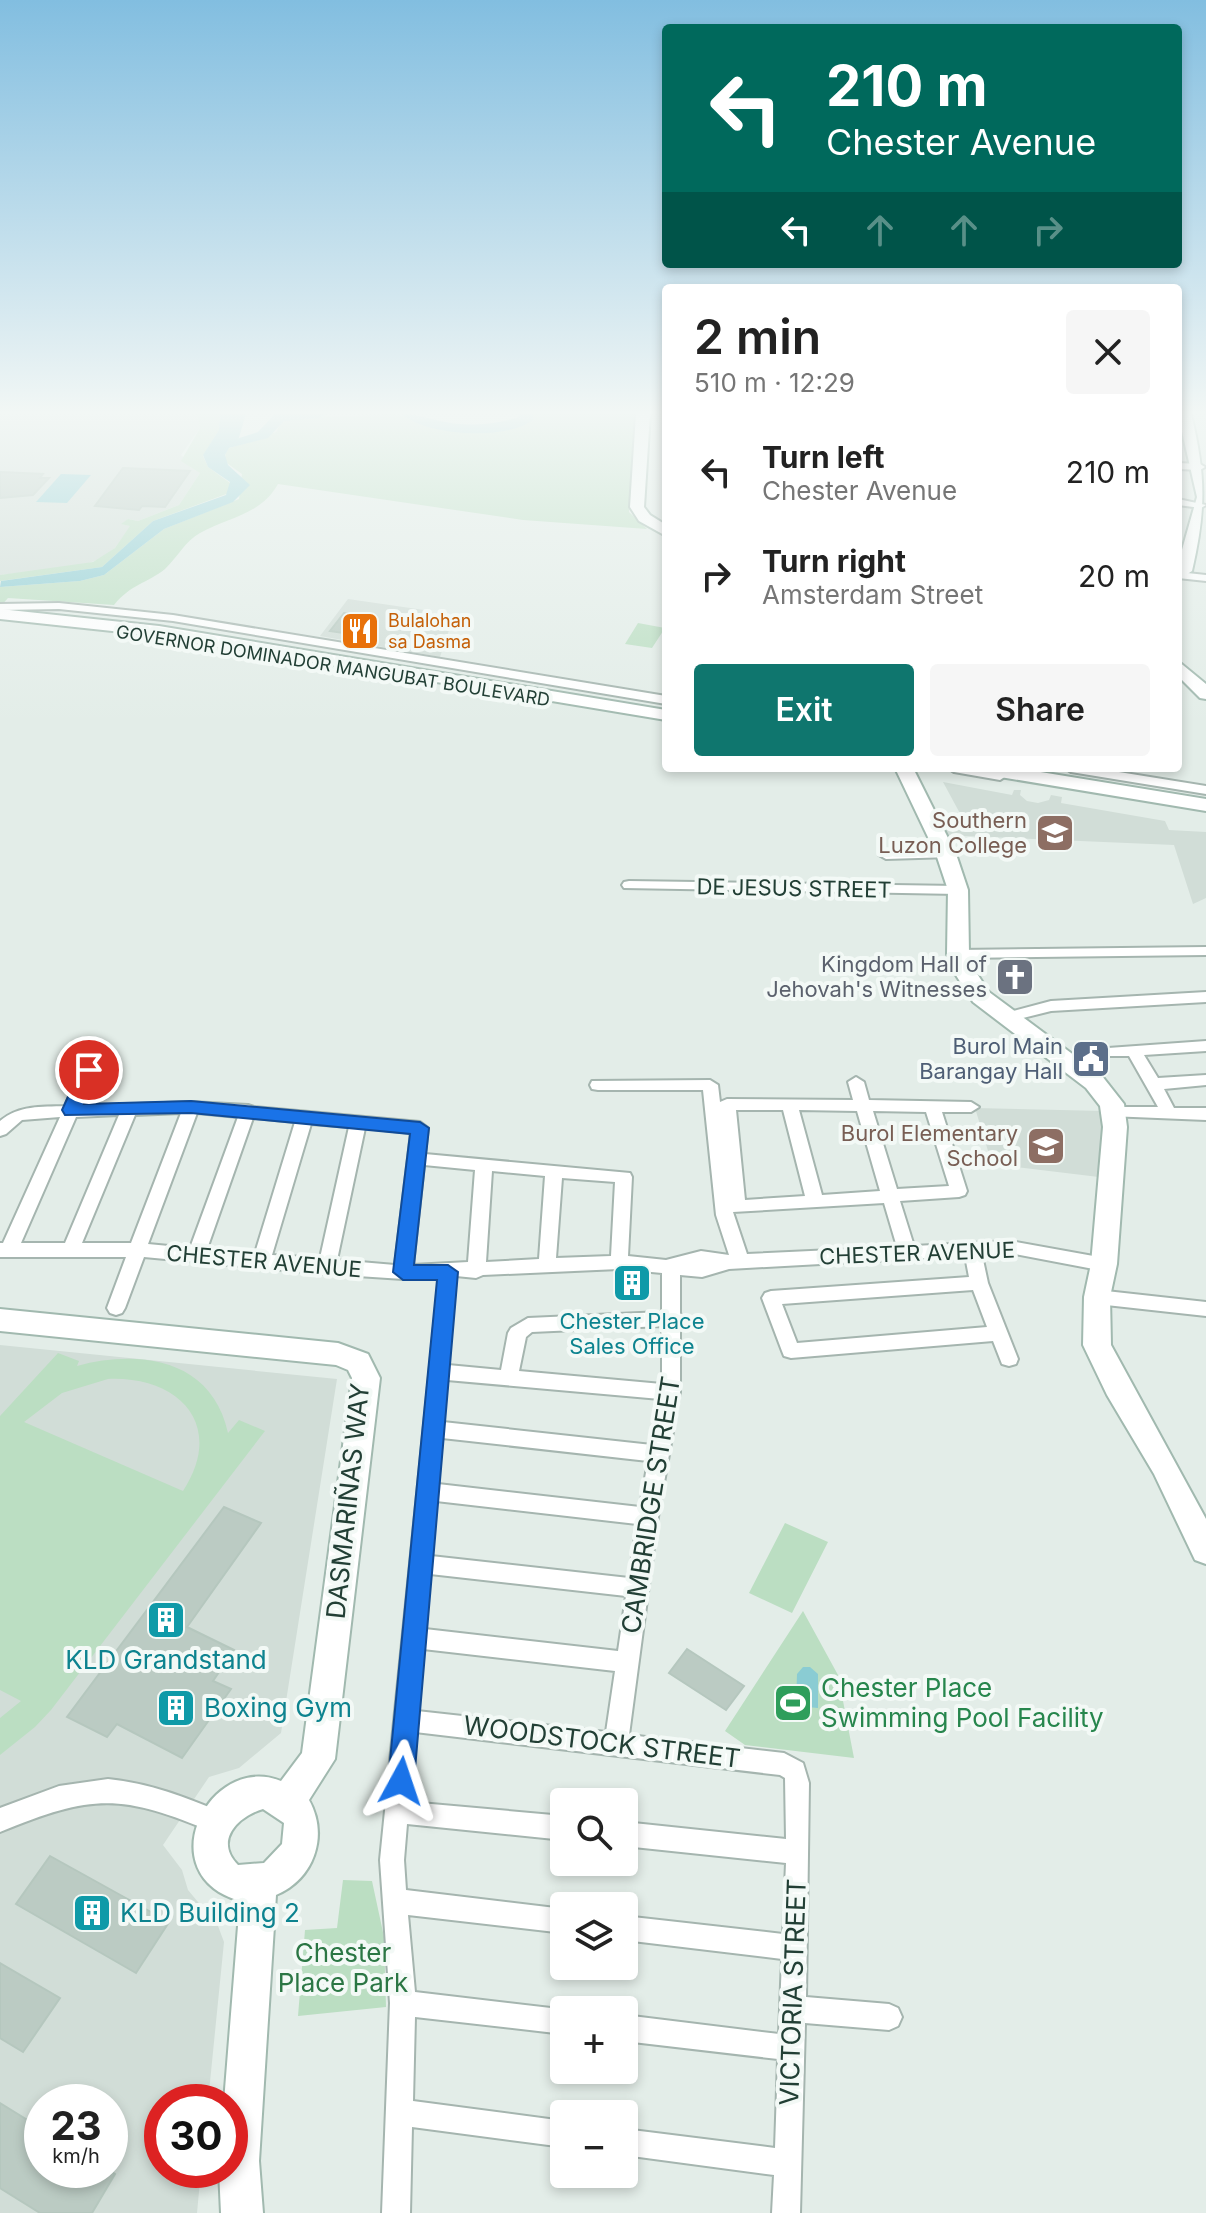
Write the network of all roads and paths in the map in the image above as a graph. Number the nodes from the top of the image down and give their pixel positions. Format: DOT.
graph roads {
  1 [pos="644,517"];
  2 [pos="1198,517"];
  3 [pos="662,529"];
  4 [pos="1182,572"];
  5 [pos="1182,575"];
  6 [pos="1206,578"];
  7 [pos="0,607"];
  8 [pos="0,616"];
  9 [pos="1182,670"];
  10 [pos="1203,688"];
  11 [pos="662,709"];
  12 [pos="662,710"];
  13 [pos="906,772"];
  14 [pos="979,772"];
  15 [pos="1004,772"];
  16 [pos="1067,772"];
  17 [pos="1093,772"];
  18 [pos="1206,793"];
  19 [pos="1206,808"];
  20 [pos="946,854"];
  21 [pos="886,855"];
  22 [pos="629,885"];
  23 [pos="958,890"];
  24 [pos="1206,951"];
  25 [pos="958,954"];
  26 [pos="1206,997"];
  27 [pos="1011,1016"];
  28 [pos="1206,1046"];
  29 [pos="1113,1052"];
  30 [pos="1135,1052"];
  31 [pos="89,1070"];
  32 [pos="1206,1080"];
  33 [pos="856,1082"];
  34 [pos="1155,1084"];
  35 [pos="598,1085"];
  36 [pos="790,1105"];
  37 [pos="863,1105"];
  38 [pos="191,1107"];
  39 [pos="932,1107"];
  40 [pos="971,1107"];
  41 [pos="72,1110"];
  42 [pos="129,1110"];
  43 [pos="248,1110"];
  44 [pos="1115,1112"];
  45 [pos="1168,1113"];
  46 [pos="1206,1114"];
  47 [pos="305,1116"];
  48 [pos="358,1121"];
  49 [pos="4,1125"];
  50 [pos="417,1159"];
  51 [pos="484,1164"];
  52 [pos="554,1170"];
  53 [pos="890,1196"];
  54 [pos="815,1201"];
  55 [pos="972,1248"];
  56 [pos="71,1249"];
  57 [pos="5,1250"];
  58 [pos="138,1250"];
  59 [pos="907,1252"];
  60 [pos="197,1254"];
  61 [pos="734,1261"];
  62 [pos="261,1262"];
  63 [pos="619,1262"];
  64 [pos="1104,1264"];
  65 [pos="547,1265"];
  66 [pos="671,1265"];
  67 [pos="327,1267"];
  68 [pos="476,1271"];
  69 [pos="403,1272"];
  70 [pos="448,1272"];
  71 [pos="979,1283"];
  72 [pos="1097,1297"];
  73 [pos="116,1308"];
  74 [pos="1206,1309"];
  75 [pos="674,1318"];
  76 [pos="0,1320"];
  77 [pos="998,1333"];
  78 [pos="1009,1359"];
  79 [pos="441,1372"];
  80 [pos="509,1377"];
  81 [pos="671,1392"];
  82 [pos="435,1429"];
  83 [pos="659,1454"];
  84 [pos="429,1492"];
  85 [pos="648,1517"];
  86 [pos="1206,1550"];
  87 [pos="421,1564"];
  88 [pos="638,1588"];
  89 [pos="415,1638"];
  90 [pos="627,1662"];
  91 [pos="406,1720"];
  92 [pos="616,1744"];
  93 [pos="795,1771"];
  94 [pos="288,1800"];
  95 [pos="398,1812"];
  96 [pos="0,1820"];
  97 [pos="215,1821"];
  98 [pos="550,1827"];
  99 [pos="638,1835"];
  100 [pos="798,1852"];
  101 [pos="259,1884"];
  102 [pos="394,1901"];
  103 [pos="550,1919"];
  104 [pos="638,1930"];
  105 [pos="796,1948"];
  106 [pos="403,2003"];
  107 [pos="794,2009"];
  108 [pos="889,2017"];
  109 [pos="550,2019"];
  110 [pos="638,2030"];
  111 [pos="793,2048"];
  112 [pos="399,2112"];
  113 [pos="550,2132"];
  114 [pos="638,2144"];
  115 [pos="788,2163"];
  116 [pos="242,2213"];
  117 [pos="396,2213"];
  118 [pos="786,2213"];
  1 -- 3 [label="street"];
  2 -- 4 [label="street"];
  5 -- 6 [label="street"];
  7 -- 11 [label="street, GOVERNOR DOMINADOR MANGUBAT BOULEVARD"];
  8 -- 12 [label="street, GOVERNOR DOMINADOR MANGUBAT BOULEVARD"];
  9 -- 10 [label="street"];
  13 -- 20 [label="street"];
  14 -- 19 [label="street"];
  15 -- 19 [label="street"];
  16 -- 18 [label="street"];
  17 -- 18 [label="street"];
  20 -- 21 [label="street"];
  20 -- 23 [label="street"];
  22 -- 23 [label="street, DE JESUS STREET"];
  23 -- 25 [label="street"];
  24 -- 25 [label="street"];
  25 -- 27 [label="street"];
  26 -- 27 [label="street"];
  27 -- 44 [label="street"];
  28 -- 30 [label="street"];
  29 -- 30 [label="street"];
  30 -- 34 [label="street"];
  31 -- 41 [label="street"];
  32 -- 34 [label="street"];
  33 -- 37 [label="street"];
  34 -- 45 [label="street"];
  35 -- 61 [label="street"];
  36 -- 37 [label="street"];
  36 -- 54 [label="street"];
  36 -- 54 [label="street"];
  37 -- 39 [label="street"];
  37 -- 53 [label="street"];
  38 -- 42 [label="street"];
  38 -- 43 [label="street"];
  38 -- 58 [label="street"];
  39 -- 40 [label="street"];
  39 -- 53 [label="street"];
  41 -- 42 [label="street"];
  41 -- 49 [label="street"];
  41 -- 57 [label="street"];
  42 -- 56 [label="street"];
  43 -- 47 [label="street"];
  43 -- 60 [label="street"];
  44 -- 45 [label="street"];
  44 -- 64 [label="street"];
  45 -- 46 [label="street"];
  47 -- 48 [label="street"];
  47 -- 62 [label="street"];
  48 -- 50 [label="street"];
  48 -- 67 [label="street"];
  50 -- 51 [label="street"];
  50 -- 69 [label="street"];
  51 -- 52 [label="street"];
  51 -- 68 [label="street"];
  52 -- 63 [label="street"];
  52 -- 65 [label="street"];
  53 -- 54 [label="street"];
  53 -- 59 [label="street"];
  55 -- 59 [label="street, CHESTER AVENUE"];
  55 -- 64 [label="street, CHESTER AVENUE"];
  55 -- 71 [label="street"];
  56 -- 57 [label="street, CHESTER AVENUE"];
  56 -- 58 [label="street, CHESTER AVENUE"];
  58 -- 60 [label="street, CHESTER AVENUE"];
  58 -- 73 [label="street"];
  59 -- 61 [label="street, CHESTER AVENUE"];
  60 -- 62 [label="street, CHESTER AVENUE"];
  61 -- 66 [label="street, CHESTER AVENUE"];
  62 -- 67 [label="street, CHESTER AVENUE"];
  63 -- 65 [label="street, CHESTER AVENUE"];
  63 -- 66 [label="street, CHESTER AVENUE"];
  64 -- 72 [label="street"];
  65 -- 68 [label="street, CHESTER AVENUE"];
  66 -- 75 [label="street, CAMBRIDGE STREET"];
  67 -- 69 [label="street, CHESTER AVENUE"];
  68 -- 70 [label="street, CHESTER AVENUE"];
  69 -- 70 [label="street, CHESTER AVENUE"];
  70 -- 79 [label="street"];
  71 -- 77 [label="street"];
  71 -- 77 [label="street"];
  72 -- 74 [label="street"];
  72 -- 86 [label="street"];
  75 -- 80 [label="street"];
  75 -- 81 [label="street, CAMBRIDGE STREET"];
  76 -- 94 [label="street, DASMARIÑAS WAY"];
  77 -- 78 [label="street"];
  79 -- 80 [label="street"];
  79 -- 82 [label="street"];
  80 -- 81 [label="street"];
  81 -- 83 [label="street, CAMBRIDGE STREET"];
  82 -- 83 [label="street"];
  82 -- 84 [label="street"];
  83 -- 85 [label="street, CAMBRIDGE STREET"];
  84 -- 85 [label="street"];
  84 -- 87 [label="street"];
  85 -- 88 [label="street, CAMBRIDGE STREET"];
  87 -- 88 [label="street"];
  87 -- 89 [label="street"];
  88 -- 90 [label="street, CAMBRIDGE STREET"];
  89 -- 90 [label="street"];
  89 -- 91 [label="street"];
  90 -- 92 [label="street, CAMBRIDGE STREET"];
  91 -- 92 [label="street, WOODSTOCK STREET"];
  91 -- 95 [label="street"];
  92 -- 93 [label="street, WOODSTOCK STREET"];
  93 -- 100 [label="street, VICTORIA STREET"];
  94 -- 97 [label="street"];
  94 -- 101 [label="street"];
  95 -- 98 [label="street"];
  95 -- 102 [label="street"];
  96 -- 97 [label="street"];
  97 -- 101 [label="street"];
  99 -- 100 [label="street"];
  100 -- 105 [label="street, VICTORIA STREET"];
  101 -- 116 [label="street"];
  102 -- 103 [label="street"];
  102 -- 106 [label="street"];
  104 -- 105 [label="street"];
  105 -- 107 [label="street, VICTORIA STREET"];
  106 -- 109 [label="street"];
  106 -- 112 [label="street"];
  107 -- 108 [label="street"];
  107 -- 111 [label="street, VICTORIA STREET"];
  110 -- 111 [label="street"];
  111 -- 115 [label="street, VICTORIA STREET"];
  112 -- 113 [label="street"];
  112 -- 117 [label="street"];
  114 -- 115 [label="street"];
  115 -- 118 [label="street, VICTORIA STREET"];
}
